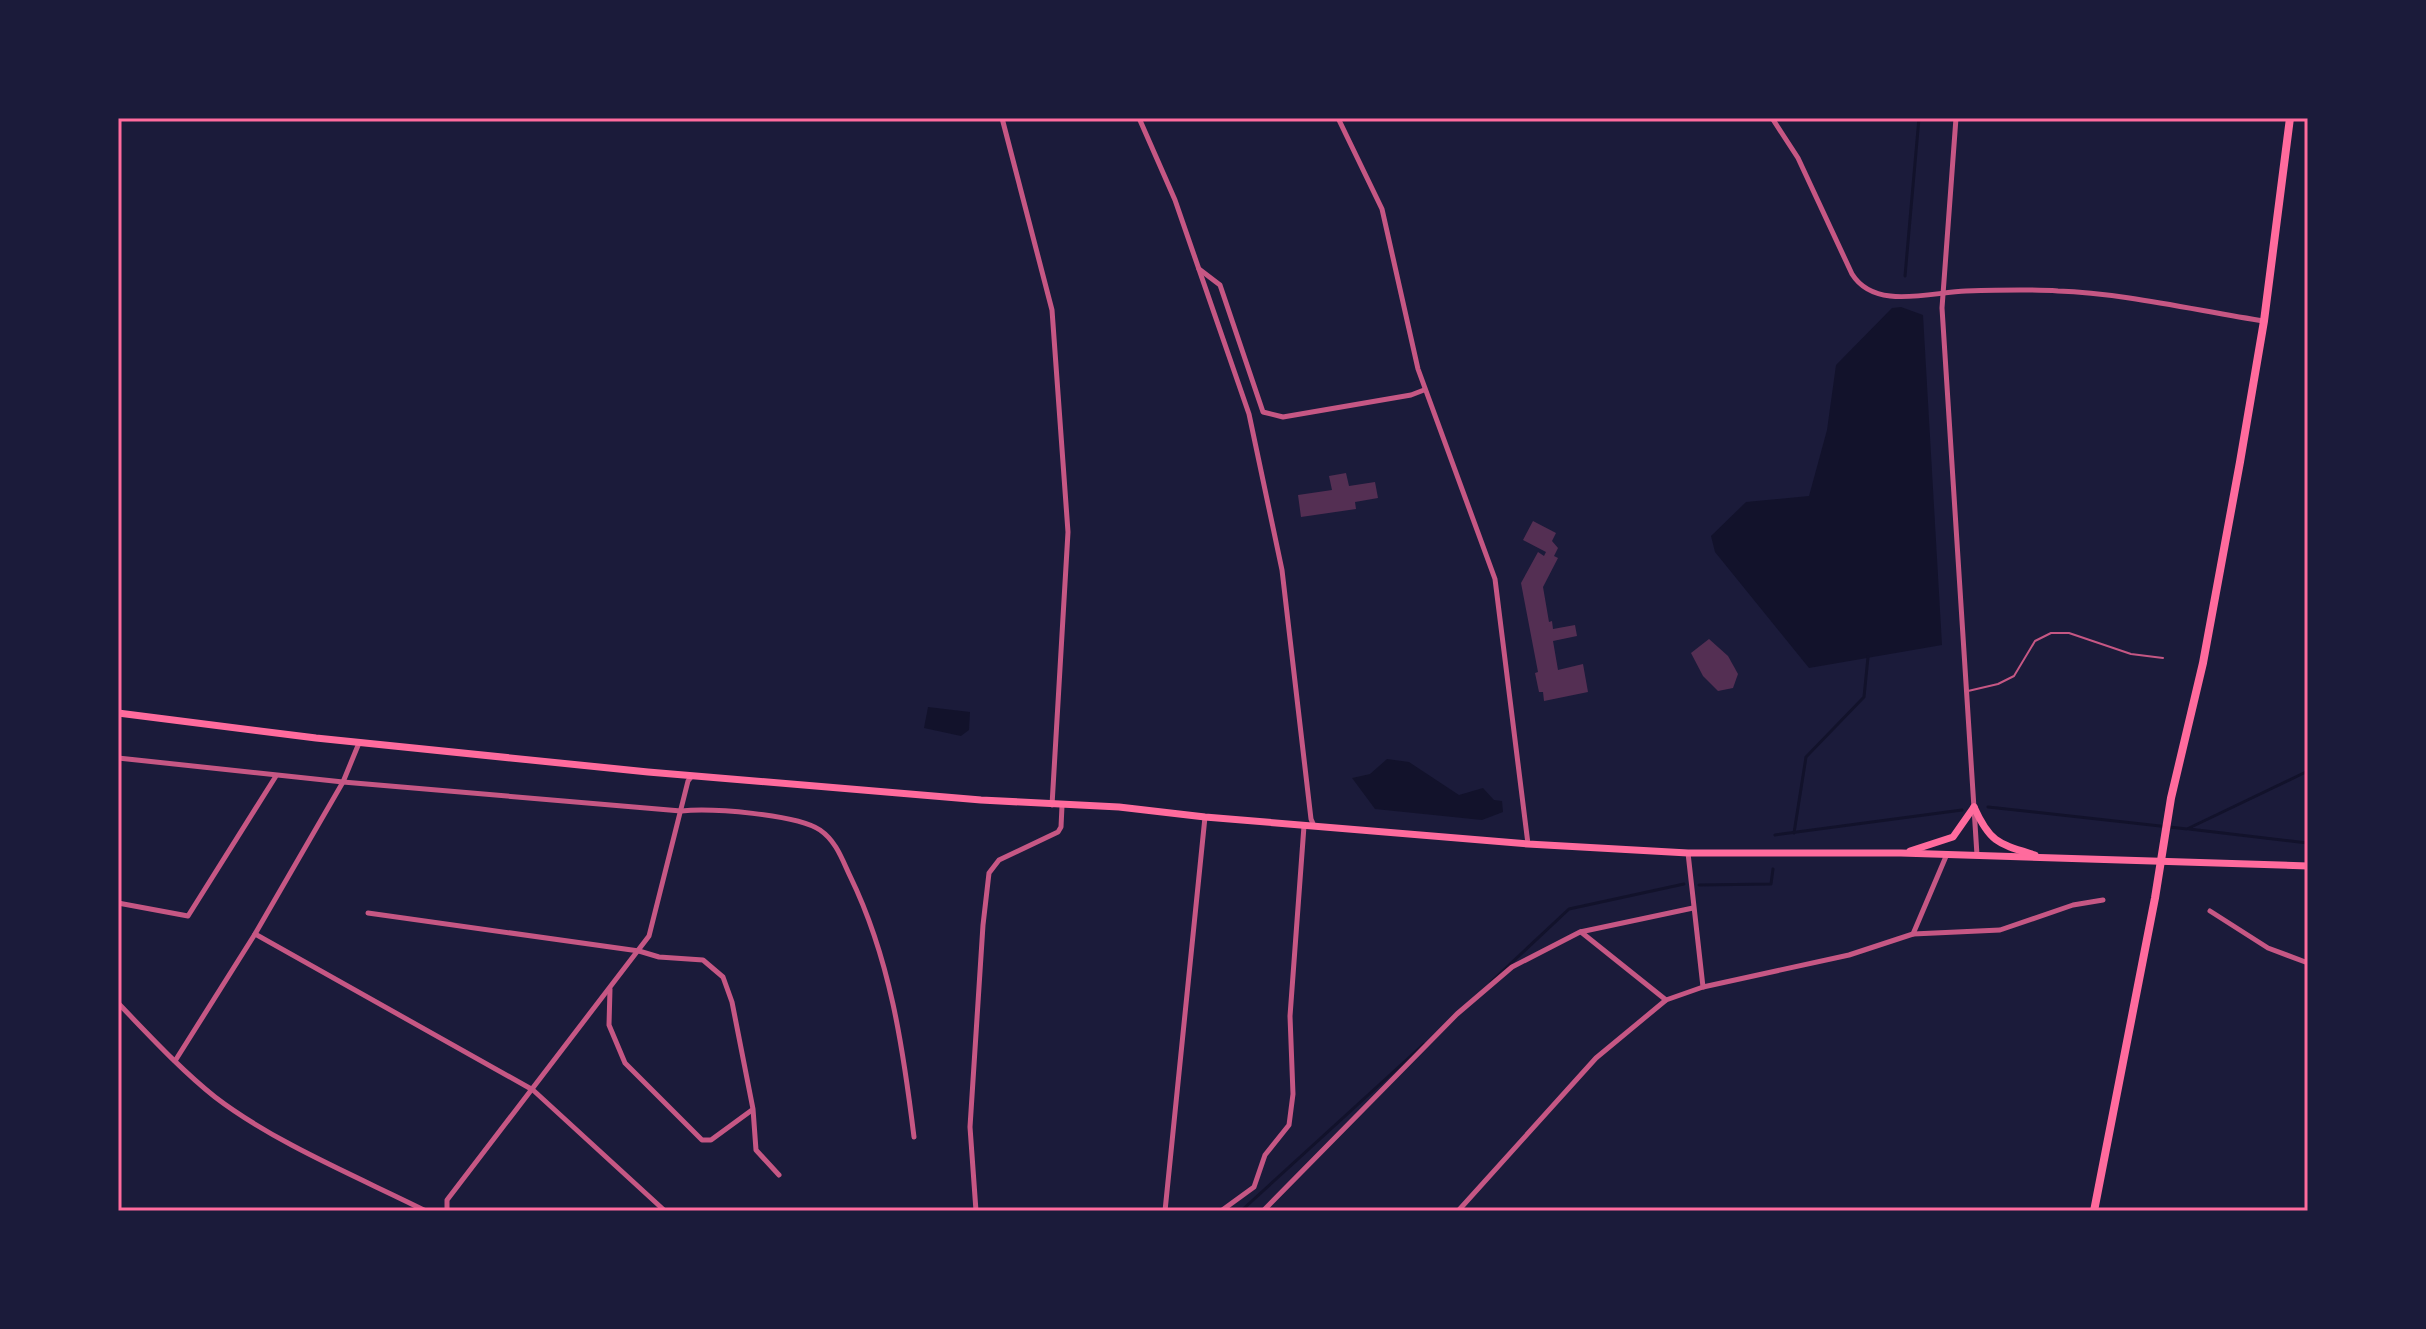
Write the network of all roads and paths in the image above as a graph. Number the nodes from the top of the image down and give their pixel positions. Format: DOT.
graph roads {
  1 [pos="1002,118"];
  2 [pos="1139,118"];
  3 [pos="1338,118"];
  4 [pos="1772,118"];
  5 [pos="1956,118"];
  6 [pos="2290,118"];
  7 [pos="1199,269"];
  8 [pos="1942,292"];
  9 [pos="2264,321"];
  10 [pos="1424,390"];
  11 [pos="1263,412"];
  12 [pos="1249,414"];
  13 [pos="2163,658"];
  14 [pos="1967,691"];
  15 [pos="118,713"];
  16 [pos="359,743"];
  17 [pos="118,758"];
  18 [pos="693,775"];
  19 [pos="276,776"];
  20 [pos="343,782"];
  21 [pos="1052,805"];
  22 [pos="1062,806"];
  23 [pos="1974,807"];
  24 [pos="681,811"];
  25 [pos="1205,817"];
  26 [pos="1304,826"];
  27 [pos="1314,826"];
  28 [pos="1528,844"];
  29 [pos="1688,853"];
  30 [pos="1901,853"];
  31 [pos="1947,854"];
  32 [pos="1977,855"];
  33 [pos="2045,858"];
  34 [pos="2308,866"];
  35 [pos="2103,900"];
  36 [pos="118,903"];
  37 [pos="1693,908"];
  38 [pos="2210,911"];
  39 [pos="368,913"];
  40 [pos="1580,932"];
  41 [pos="255,934"];
  42 [pos="1913,934"];
  43 [pos="639,951"];
  44 [pos="2308,963"];
  45 [pos="1703,987"];
  46 [pos="610,989"];
  47 [pos="1666,1000"];
  48 [pos="118,1003"];
  49 [pos="175,1061"];
  50 [pos="533,1090"];
  51 [pos="753,1109"];
  52 [pos="914,1137"];
  53 [pos="779,1175"];
  54 [pos="1266,1210"];
  55 [pos="426,1211"];
  56 [pos="447,1211"];
  57 [pos="665,1211"];
  58 [pos="976,1211"];
  59 [pos="1165,1211"];
  60 [pos="1221,1211"];
  61 [pos="1458,1211"];
  62 [pos="2094,1211"];
  1 -- 21 [label="street"];
  2 -- 7 [label="street"];
  3 -- 10 [label="street"];
  4 -- 8 [label="street"];
  5 -- 8 [label="street"];
  6 -- 9 [label="highway"];
  7 -- 11 [label="street"];
  7 -- 12 [label="street"];
  8 -- 9 [label="street"];
  8 -- 14 [label="street"];
  9 -- 62 [label="highway"];
  10 -- 11 [label="street"];
  10 -- 28 [label="street"];
  11 -- 12 [label="street"];
  12 -- 27 [label="street"];
  13 -- 14 [label="lane"];
  14 -- 23 [label="street"];
  15 -- 16 [label="main road"];
  16 -- 18 [label="main road"];
  16 -- 20 [label="street"];
  17 -- 19 [label="street"];
  18 -- 21 [label="main road"];
  18 -- 24 [label="street"];
  19 -- 20 [label="street"];
  19 -- 36 [label="street"];
  20 -- 24 [label="street"];
  20 -- 41 [label="street"];
  21 -- 22 [label="main road"];
  22 -- 25 [label="main road"];
  22 -- 58 [label="street"];
  23 -- 30 [label="main road"];
  23 -- 32 [label="street"];
  23 -- 33 [label="main road"];
  24 -- 43 [label="street"];
  24 -- 52 [label="street"];
  25 -- 26 [label="main road"];
  25 -- 59 [label="street"];
  26 -- 27 [label="main road"];
  26 -- 60 [label="street"];
  27 -- 28 [label="main road"];
  28 -- 29 [label="main road"];
  29 -- 30 [label="main road"];
  29 -- 37 [label="street"];
  30 -- 31 [label="main road"];
  31 -- 32 [label="main road"];
  31 -- 42 [label="street"];
  32 -- 33 [label="main road"];
  33 -- 34 [label="main road"];
  35 -- 42 [label="street"];
  37 -- 40 [label="street"];
  37 -- 45 [label="street"];
  38 -- 44 [label="street"];
  39 -- 43 [label="street"];
  40 -- 47 [label="street"];
  40 -- 54 [label="street"];
  41 -- 49 [label="street"];
  41 -- 50 [label="street"];
  42 -- 45 [label="street"];
  43 -- 46 [label="street"];
  43 -- 51 [label="street"];
  45 -- 47 [label="street"];
  46 -- 50 [label="street"];
  46 -- 51 [label="street"];
  47 -- 61 [label="street"];
  48 -- 49 [label="street"];
  49 -- 55 [label="street"];
  50 -- 56 [label="street"];
  50 -- 57 [label="street"];
  51 -- 53 [label="street"];
}
